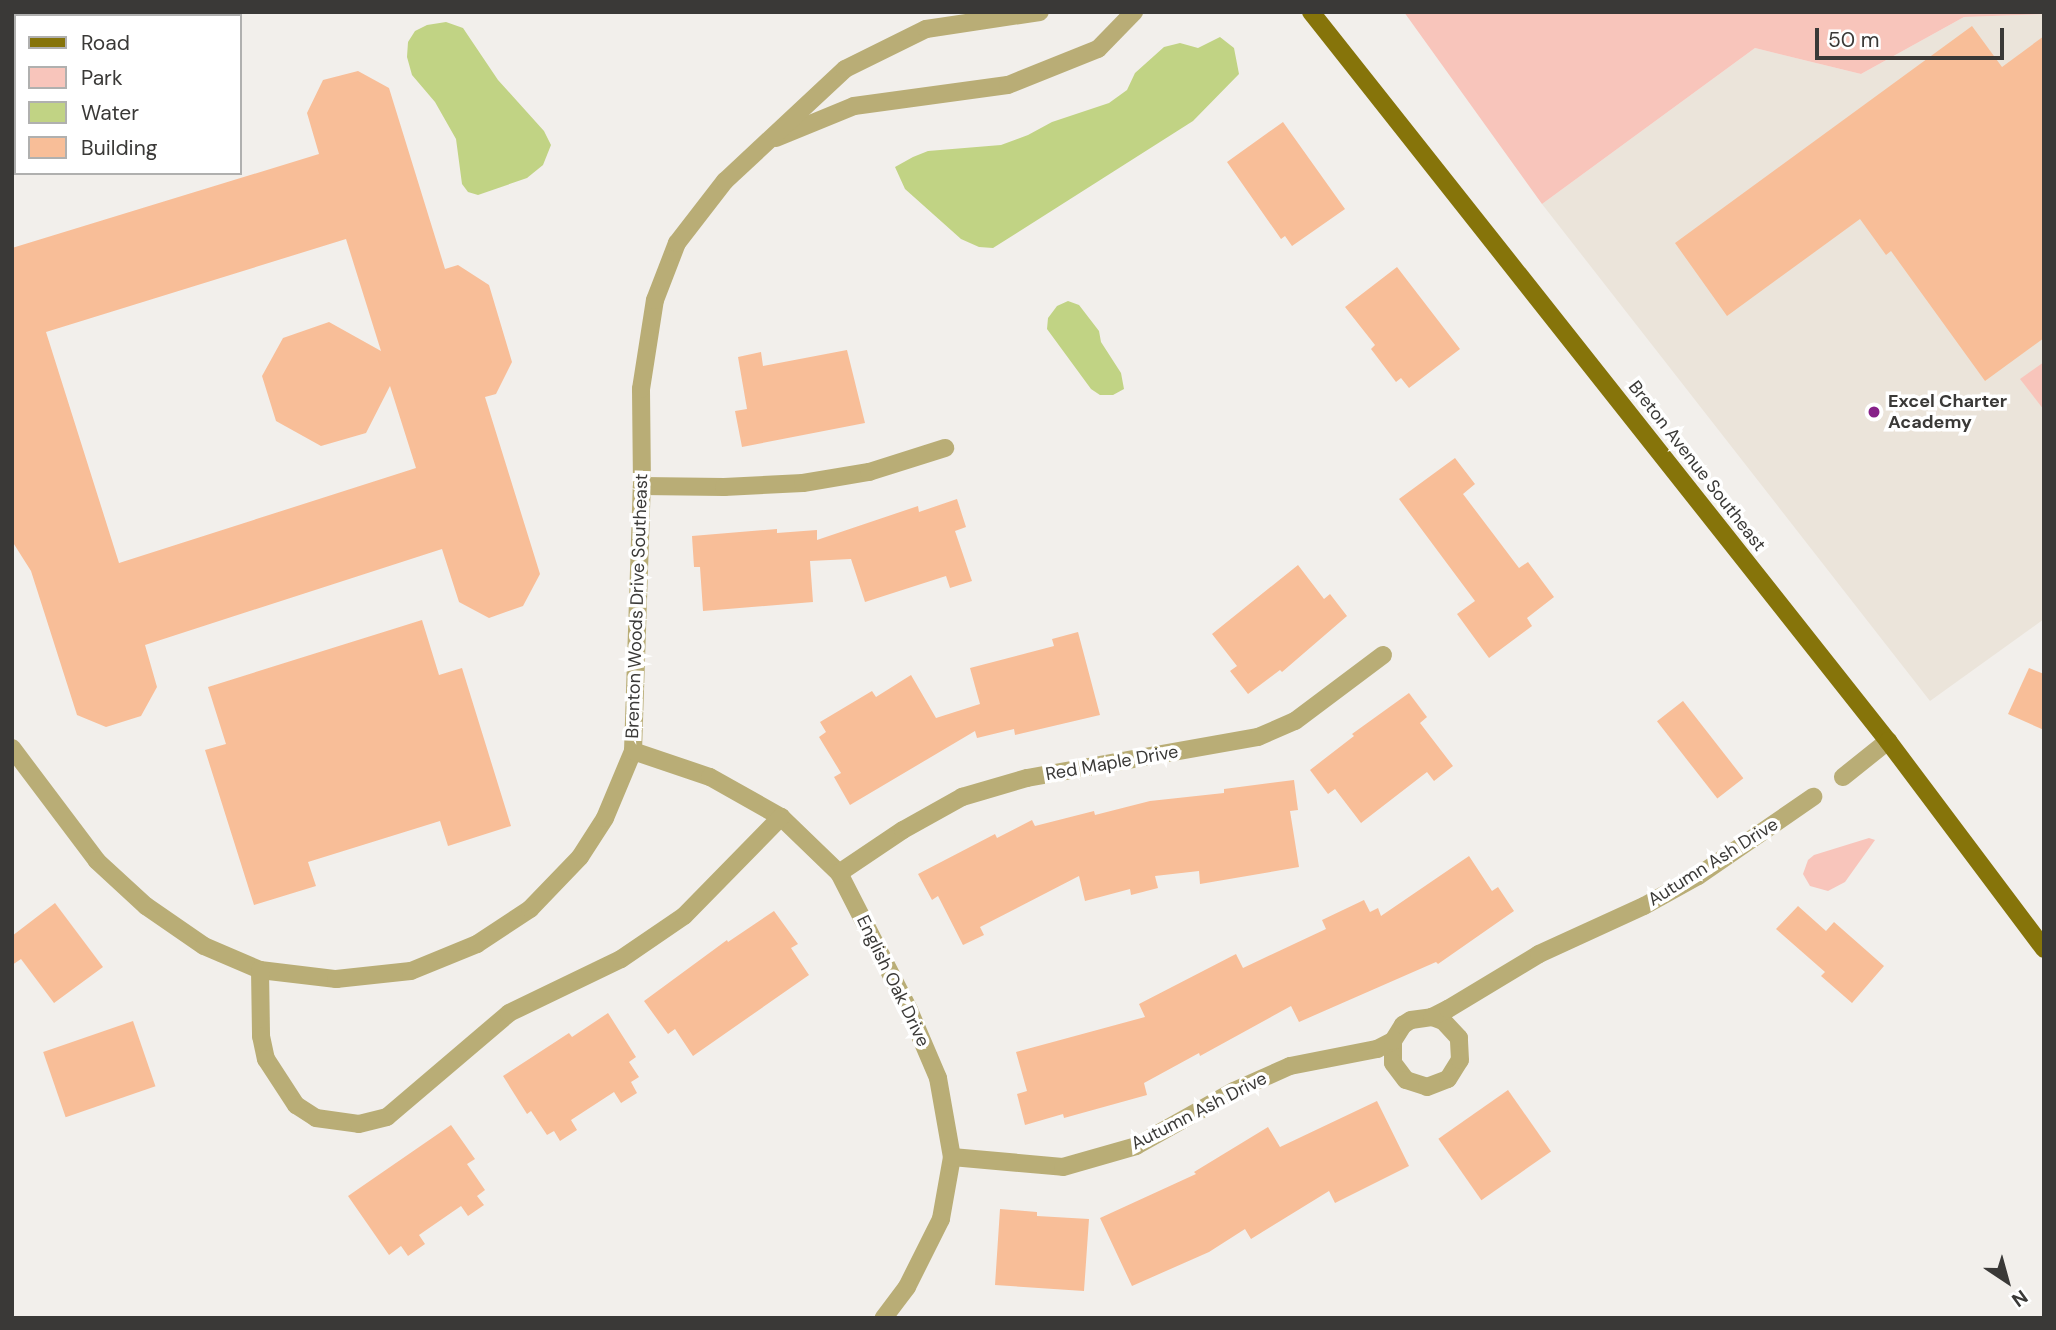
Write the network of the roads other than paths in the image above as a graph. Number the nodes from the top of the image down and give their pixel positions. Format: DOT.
graph roads {
  1 [pos="1041,12"];
  2 [pos="1134,12"];
  3 [pos="1311,12"];
  4 [pos="763,144"];
  5 [pos="945,448"];
  6 [pos="642,486"];
  7 [pos="1383,655"];
  8 [pos="1888,741"];
  9 [pos="12,748"];
  10 [pos="633,751"];
  11 [pos="1843,777"];
  12 [pos="1813,797"];
  13 [pos="781,817"];
  14 [pos="839,873"];
  15 [pos="2044,949"];
  16 [pos="260,970"];
  17 [pos="1464,1001"];
  18 [pos="1432,1017"];
  19 [pos="1453,1028"];
  20 [pos="1393,1041"];
  21 [pos="1363,1054"];
  22 [pos="1398,1072"];
  23 [pos="952,1157"];
  24 [pos="884,1318"];
  1 -- 4 [label="street, Brenton Woods Drive Southeast"];
  2 -- 4 [label="street, Brenton Woods Drive Southeast"];
  3 -- 8 [label="main road, Breton Avenue Southeast"];
  4 -- 6 [label="street, Brenton Woods Drive Southeast"];
  5 -- 6 [label="street"];
  6 -- 10 [label="street, Brenton Woods Drive Southeast"];
  7 -- 14 [label="street, Red Maple Drive"];
  8 -- 11 [label="street"];
  8 -- 15 [label="main road, Breton Avenue Southeast"];
  9 -- 16 [label="street, Brenton Woods Drive Southeast"];
  10 -- 13 [label="street, English Oak Drive"];
  10 -- 16 [label="street, Brenton Woods Drive Southeast"];
  12 -- 17 [label="street, Autumn Ash Drive"];
  13 -- 14 [label="street, English Oak Drive"];
  13 -- 16 [label="street"];
  14 -- 23 [label="street, English Oak Drive"];
  17 -- 18 [label="street, Autumn Ash Drive"];
  17 -- 19 [label="street"];
  18 -- 19 [label="street"];
  18 -- 20 [label="street, Autumn Ash Drive"];
  19 -- 22 [label="street"];
  20 -- 21 [label="street, Autumn Ash Drive"];
  20 -- 22 [label="street"];
  21 -- 22 [label="street"];
  21 -- 23 [label="street, Autumn Ash Drive"];
  23 -- 24 [label="street, English Oak Drive"];
}
